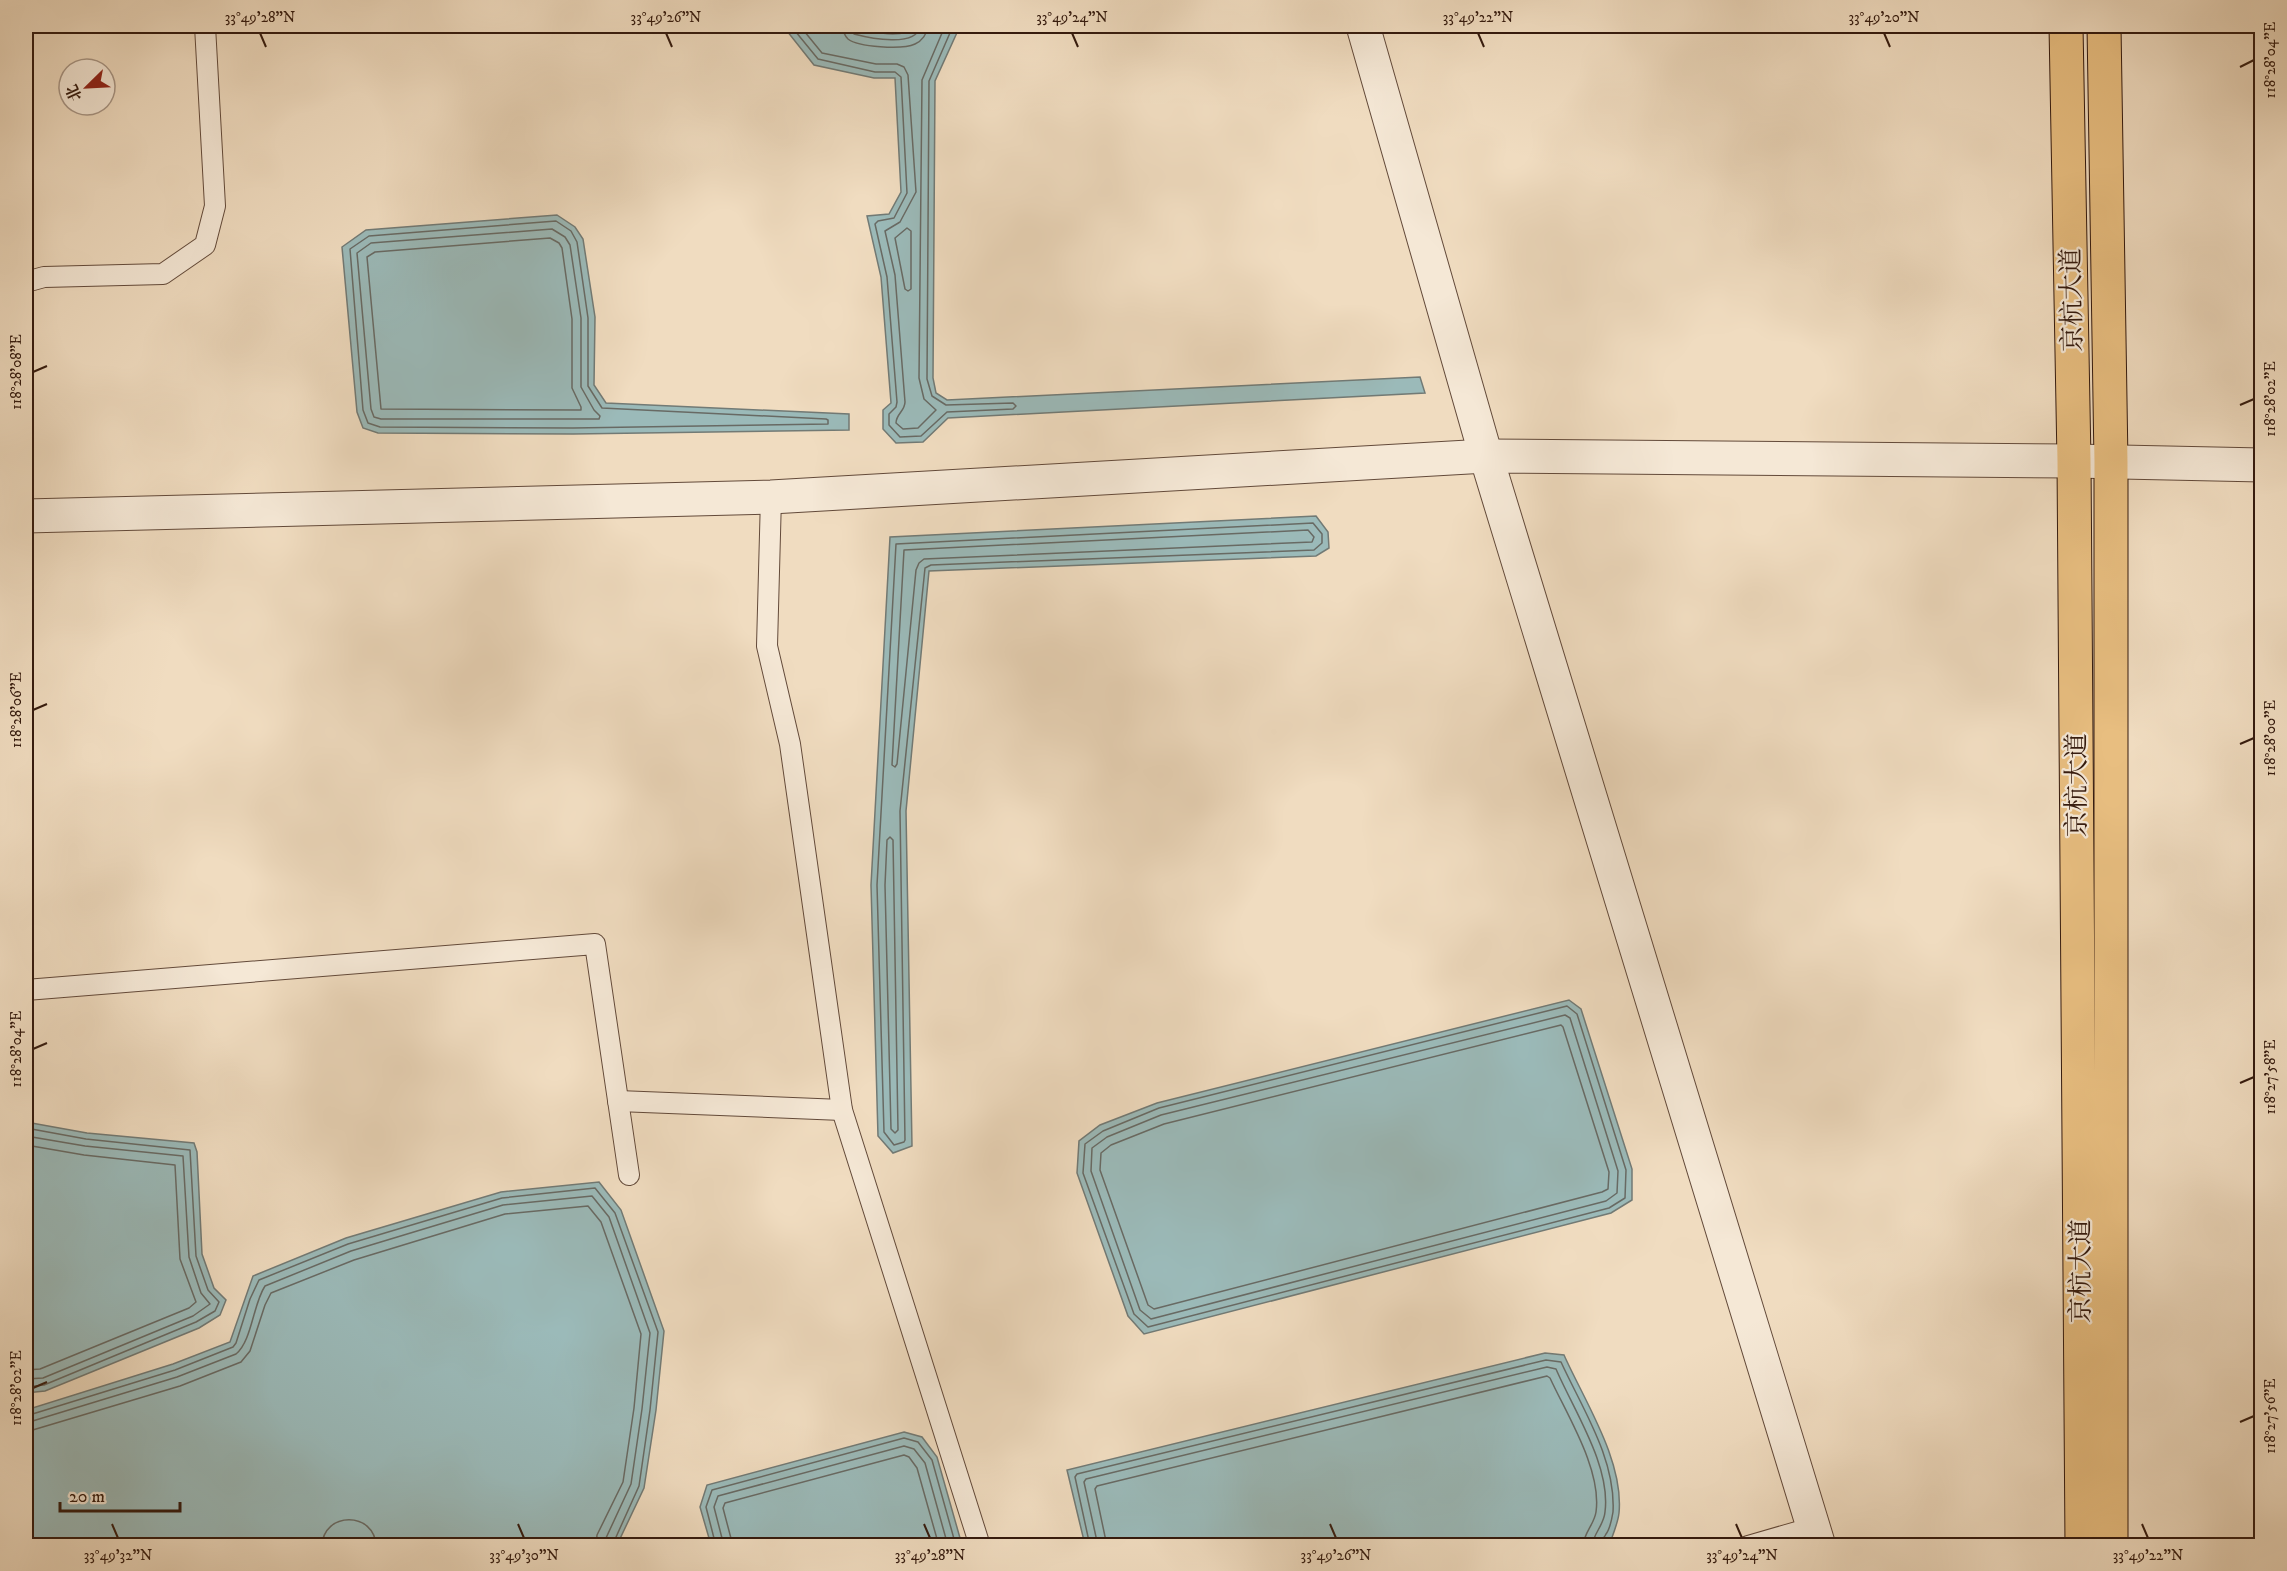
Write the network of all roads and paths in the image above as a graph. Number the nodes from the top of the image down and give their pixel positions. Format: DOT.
graph roads {
  1 [pos="205,26"];
  2 [pos="1363,26"];
  3 [pos="2066,26"];
  4 [pos="2104,26"];
  5 [pos="26,282"];
  6 [pos="1486,456"];
  7 [pos="2074,461"];
  8 [pos="2111,462"];
  9 [pos="2262,465"];
  10 [pos="771,497"];
  11 [pos="26,516"];
  12 [pos="26,990"];
  13 [pos="618,1101"];
  14 [pos="842,1110"];
  15 [pos="628,1175"];
  16 [pos="1817,1536"];
  17 [pos="980,1545"];
  18 [pos="1748,1545"];
  19 [pos="2082,1545"];
  20 [pos="2111,1545"];
  1 -- 5 [label="lane"];
  2 -- 6 [label="street"];
  3 -- 7 [label="main road, 京杭大道"];
  4 -- 8 [label="main road, 京杭大道"];
  6 -- 7 [label="street"];
  6 -- 10 [label="street"];
  6 -- 16 [label="street"];
  7 -- 8 [label="street"];
  7 -- 19 [label="main road, 京杭大道"];
  8 -- 9 [label="street"];
  8 -- 20 [label="main road, 京杭大道"];
  10 -- 11 [label="street"];
  10 -- 14 [label="lane"];
  12 -- 13 [label="lane"];
  13 -- 14 [label="lane"];
  13 -- 15 [label="lane"];
  14 -- 17 [label="lane"];
  16 -- 18 [label="lane"];
}
